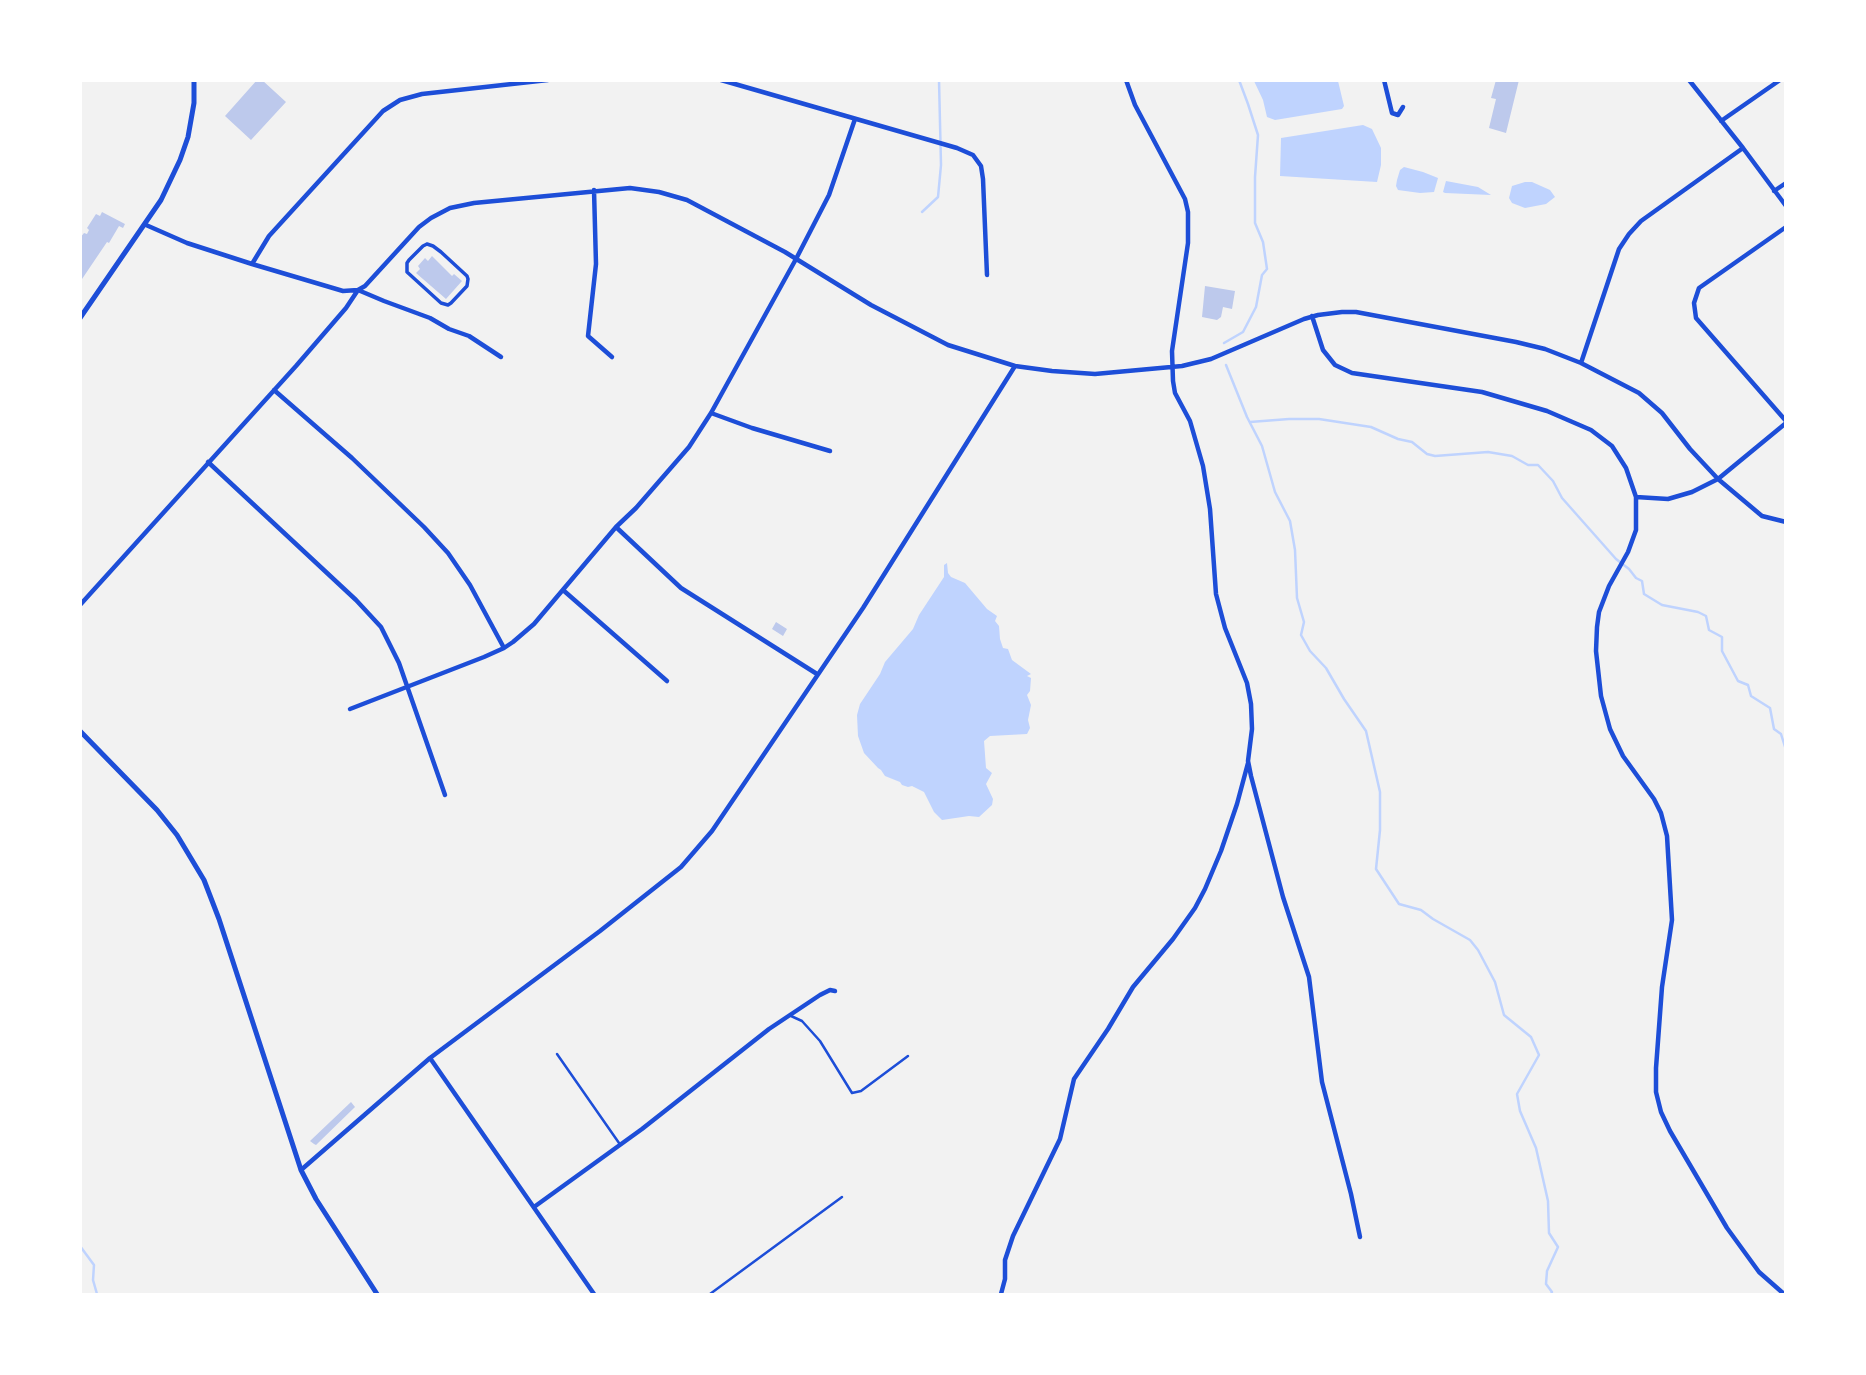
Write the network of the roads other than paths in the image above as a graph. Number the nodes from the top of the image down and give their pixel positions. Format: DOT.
graph roads {
  1 [pos="194,80"];
  2 [pos="548,80"];
  3 [pos="721,80"];
  4 [pos="1126,80"];
  5 [pos="1384,80"];
  6 [pos="1689,80"];
  7 [pos="1780,80"];
  8 [pos="1404,107"];
  9 [pos="855,119"];
  10 [pos="1721,121"];
  11 [pos="1743,148"];
  12 [pos="1786,183"];
  13 [pos="594,190"];
  14 [pos="1774,191"];
  15 [pos="1786,206"];
  16 [pos="146,225"];
  17 [pos="1786,227"];
  18 [pos="796,259"];
  19 [pos="252,264"];
  20 [pos="407,268"];
  21 [pos="987,275"];
  22 [pos="358,290"];
  23 [pos="1312,316"];
  24 [pos="80,318"];
  25 [pos="501,357"];
  26 [pos="612,357"];
  27 [pos="1581,363"];
  28 [pos="1015,366"];
  29 [pos="1172,368"];
  30 [pos="274,390"];
  31 [pos="711,413"];
  32 [pos="1786,422"];
  33 [pos="830,451"];
  34 [pos="208,463"];
  35 [pos="1718,479"];
  36 [pos="1636,497"];
  37 [pos="1786,523"];
  38 [pos="616,527"];
  39 [pos="563,590"];
  40 [pos="80,604"];
  41 [pos="504,648"];
  42 [pos="817,674"];
  43 [pos="667,681"];
  44 [pos="407,687"];
  45 [pos="350,709"];
  46 [pos="80,731"];
  47 [pos="1248,761"];
  48 [pos="445,796"];
  49 [pos="835,991"];
  50 [pos="791,1016"];
  51 [pos="557,1054"];
  52 [pos="908,1056"];
  53 [pos="430,1058"];
  54 [pos="620,1145"];
  55 [pos="301,1170"];
  56 [pos="842,1197"];
  57 [pos="534,1207"];
  58 [pos="1360,1237"];
  59 [pos="1783,1292"];
  60 [pos="377,1294"];
  61 [pos="594,1294"];
  62 [pos="710,1294"];
  63 [pos="1001,1294"];
  1 -- 16 [label="street"];
  2 -- 19 [label="street"];
  3 -- 9 [label="street"];
  4 -- 29 [label="street"];
  5 -- 8 [label="street"];
  6 -- 10 [label="street"];
  7 -- 10 [label="street"];
  9 -- 18 [label="street"];
  9 -- 21 [label="street"];
  10 -- 11 [label="street"];
  11 -- 14 [label="street"];
  11 -- 27 [label="street"];
  12 -- 14 [label="street"];
  13 -- 18 [label="street"];
  13 -- 22 [label="street"];
  13 -- 26 [label="street"];
  14 -- 15 [label="street"];
  16 -- 19 [label="street"];
  16 -- 24 [label="street"];
  17 -- 32 [label="street"];
  18 -- 28 [label="street"];
  18 -- 31 [label="street"];
  19 -- 22 [label="street"];
  20 -- 20 [label="street"];
  22 -- 25 [label="street"];
  22 -- 30 [label="street"];
  23 -- 27 [label="street"];
  23 -- 29 [label="street"];
  23 -- 36 [label="street"];
  27 -- 35 [label="street"];
  28 -- 29 [label="street"];
  28 -- 42 [label="street"];
  29 -- 47 [label="street"];
  30 -- 34 [label="street"];
  30 -- 41 [label="street"];
  31 -- 33 [label="street"];
  31 -- 38 [label="street"];
  32 -- 35 [label="street"];
  34 -- 40 [label="street"];
  34 -- 44 [label="street"];
  35 -- 36 [label="street"];
  35 -- 37 [label="street"];
  36 -- 59 [label="street"];
  38 -- 39 [label="street"];
  38 -- 42 [label="street"];
  39 -- 41 [label="street"];
  39 -- 43 [label="street"];
  41 -- 44 [label="street"];
  42 -- 53 [label="street"];
  44 -- 45 [label="street"];
  44 -- 48 [label="street"];
  46 -- 55 [label="street"];
  47 -- 58 [label="street"];
  47 -- 63 [label="street"];
  49 -- 50 [label="street"];
  50 -- 52 [label="lane"];
  50 -- 54 [label="street"];
  51 -- 54 [label="lane"];
  53 -- 55 [label="street"];
  53 -- 57 [label="street"];
  54 -- 57 [label="street"];
  55 -- 60 [label="street"];
  56 -- 62 [label="lane"];
  57 -- 61 [label="street"];
}
